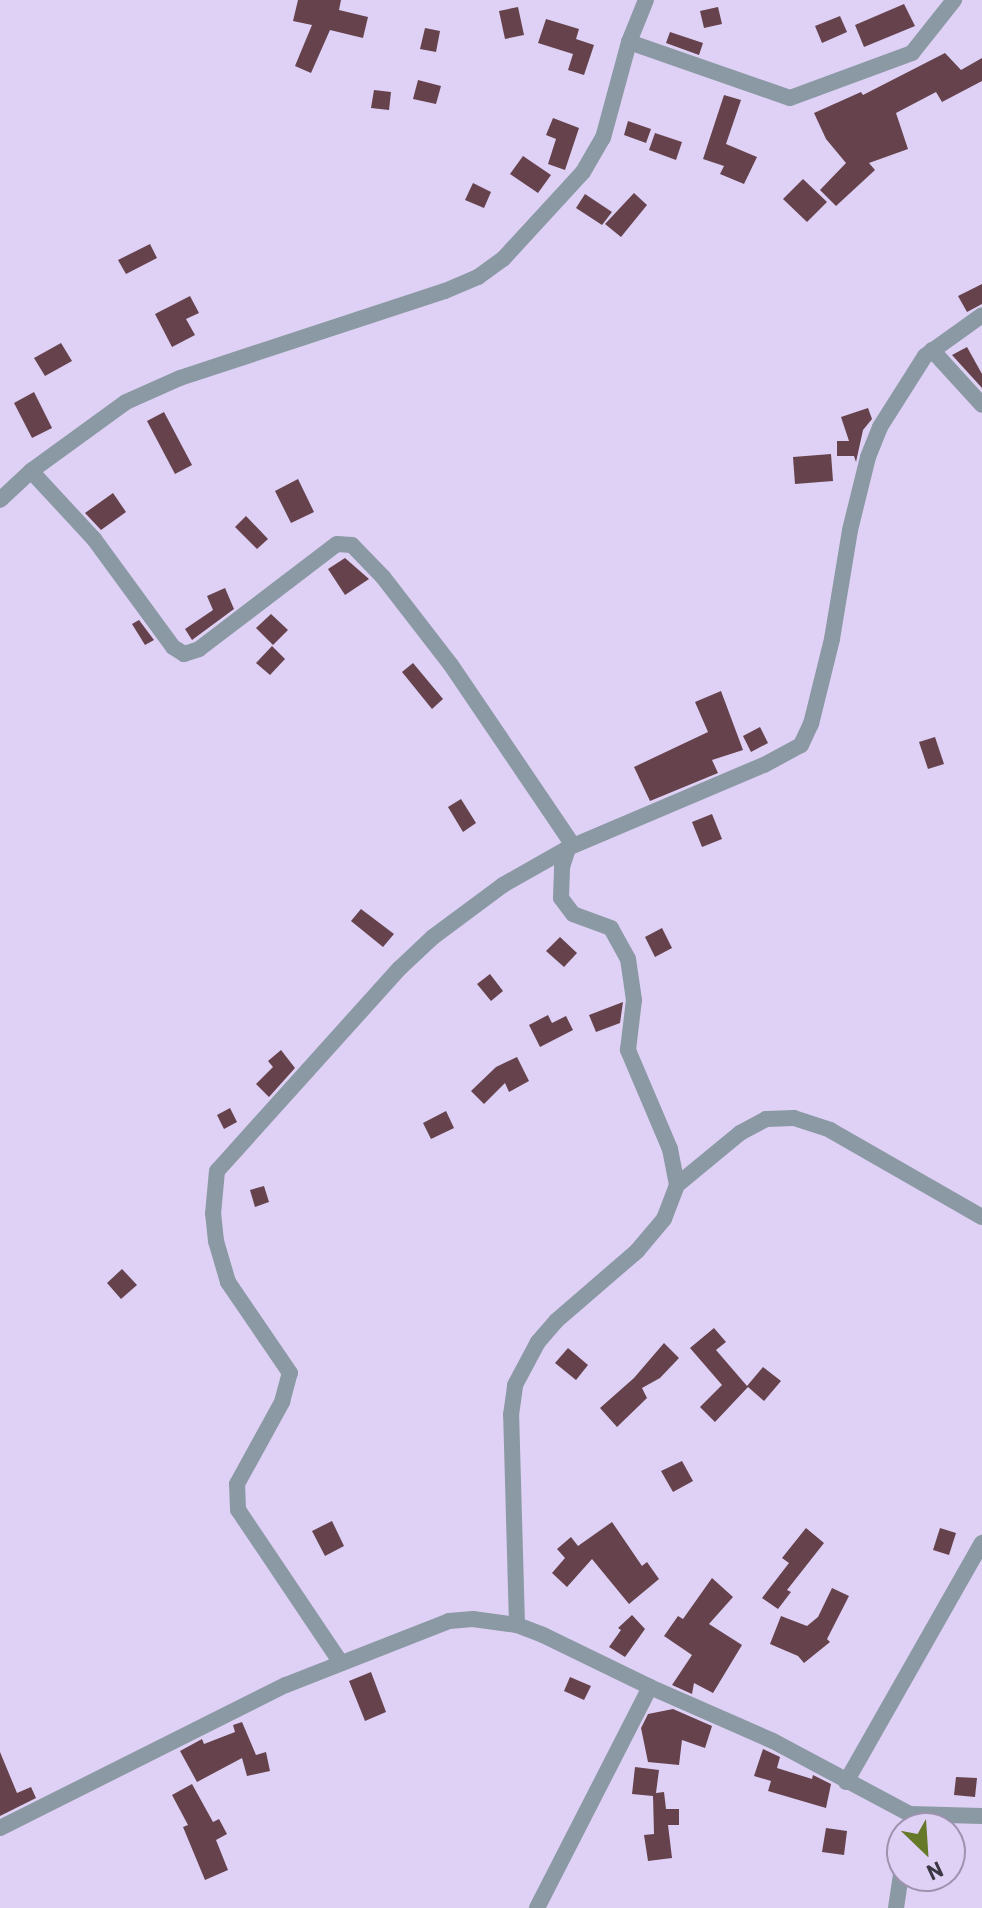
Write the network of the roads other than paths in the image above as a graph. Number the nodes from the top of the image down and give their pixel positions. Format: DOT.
graph roads {
  1 [pos="954,0"];
  2 [pos="642,1"];
  3 [pos="629,42"];
  4 [pos="982,315"];
  5 [pos="932,350"];
  6 [pos="982,405"];
  7 [pos="31,471"];
  8 [pos="0,500"];
  9 [pos="571,846"];
  10 [pos="677,1185"];
  11 [pos="982,1217"];
  12 [pos="982,1543"];
  13 [pos="517,1625"];
  14 [pos="341,1663"];
  15 [pos="650,1687"];
  16 [pos="846,1782"];
  17 [pos="894,1812"];
  18 [pos="0,1828"];
  19 [pos="537,1908"];
  1 -- 3 [label="street"];
  2 -- 3 [label="street"];
  3 -- 7 [label="street"];
  4 -- 5 [label="street"];
  5 -- 6 [label="street"];
  5 -- 9 [label="street"];
  7 -- 8 [label="street"];
  7 -- 9 [label="street"];
  9 -- 10 [label="street"];
  9 -- 14 [label="street"];
  10 -- 11 [label="street"];
  10 -- 13 [label="street"];
  12 -- 16 [label="street"];
  13 -- 14 [label="street"];
  13 -- 15 [label="street"];
  14 -- 18 [label="street"];
  15 -- 16 [label="street"];
  15 -- 19 [label="street"];
  16 -- 17 [label="street"];
}
